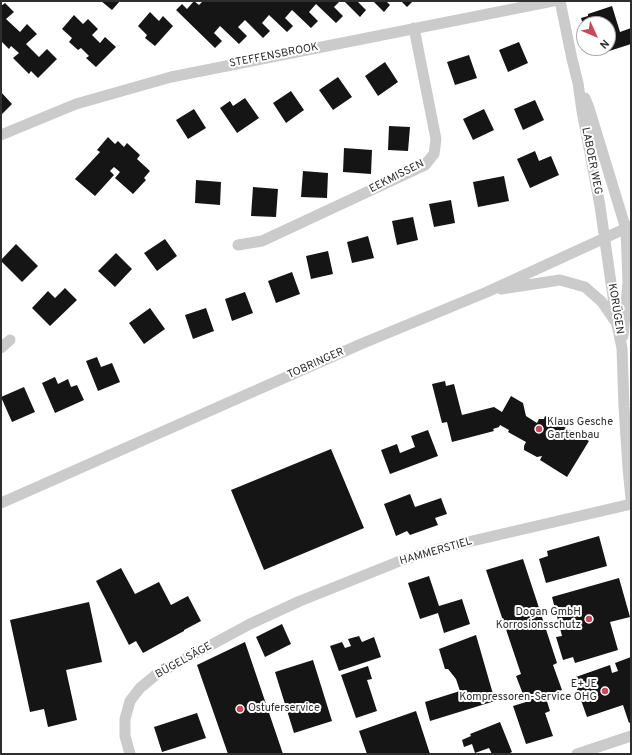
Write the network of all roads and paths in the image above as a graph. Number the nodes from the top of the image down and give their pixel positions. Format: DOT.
graph roads {
  1 [pos="553,1"];
  2 [pos="560,1"];
  3 [pos="414,28"];
  4 [pos="578,83"];
  5 [pos="1,135"];
  6 [pos="628,228"];
  7 [pos="604,239"];
  8 [pos="238,245"];
  9 [pos="487,292"];
  10 [pos="617,325"];
  11 [pos="10,340"];
  12 [pos="1,348"];
  13 [pos="622,348"];
  14 [pos="631,499"];
  15 [pos="1,503"];
  16 [pos="631,504"];
  17 [pos="250,624"];
  18 [pos="631,736"];
  19 [pos="130,754"];
  20 [pos="577,754"];
  1 -- 3 [label="street, STEFFENSBROOK"];
  2 -- 4 [label="street, LABOER WEG"];
  3 -- 5 [label="street, STEFFENSBROOK"];
  3 -- 8 [label="street, EEKMISSEN"];
  4 -- 6 [label="street, LABOER WEG"];
  4 -- 7 [label="street, LABOER WEG"];
  6 -- 7 [label="street, TOBRINGER"];
  6 -- 13 [label="street, LABOER WEG"];
  7 -- 9 [label="street, TOBRINGER"];
  7 -- 10 [label="street, KORÜGEN"];
  9 -- 10 [label="street"];
  9 -- 15 [label="street, TOBRINGER"];
  10 -- 13 [label="street, KORÜGEN"];
  11 -- 12 [label="street"];
  13 -- 14 [label="street, KORÜGEN"];
  16 -- 17 [label="street, HAMMERSTIEL"];
  17 -- 19 [label="street, BÜGELSÄGE"];
  18 -- 20 [label="street"];
}
